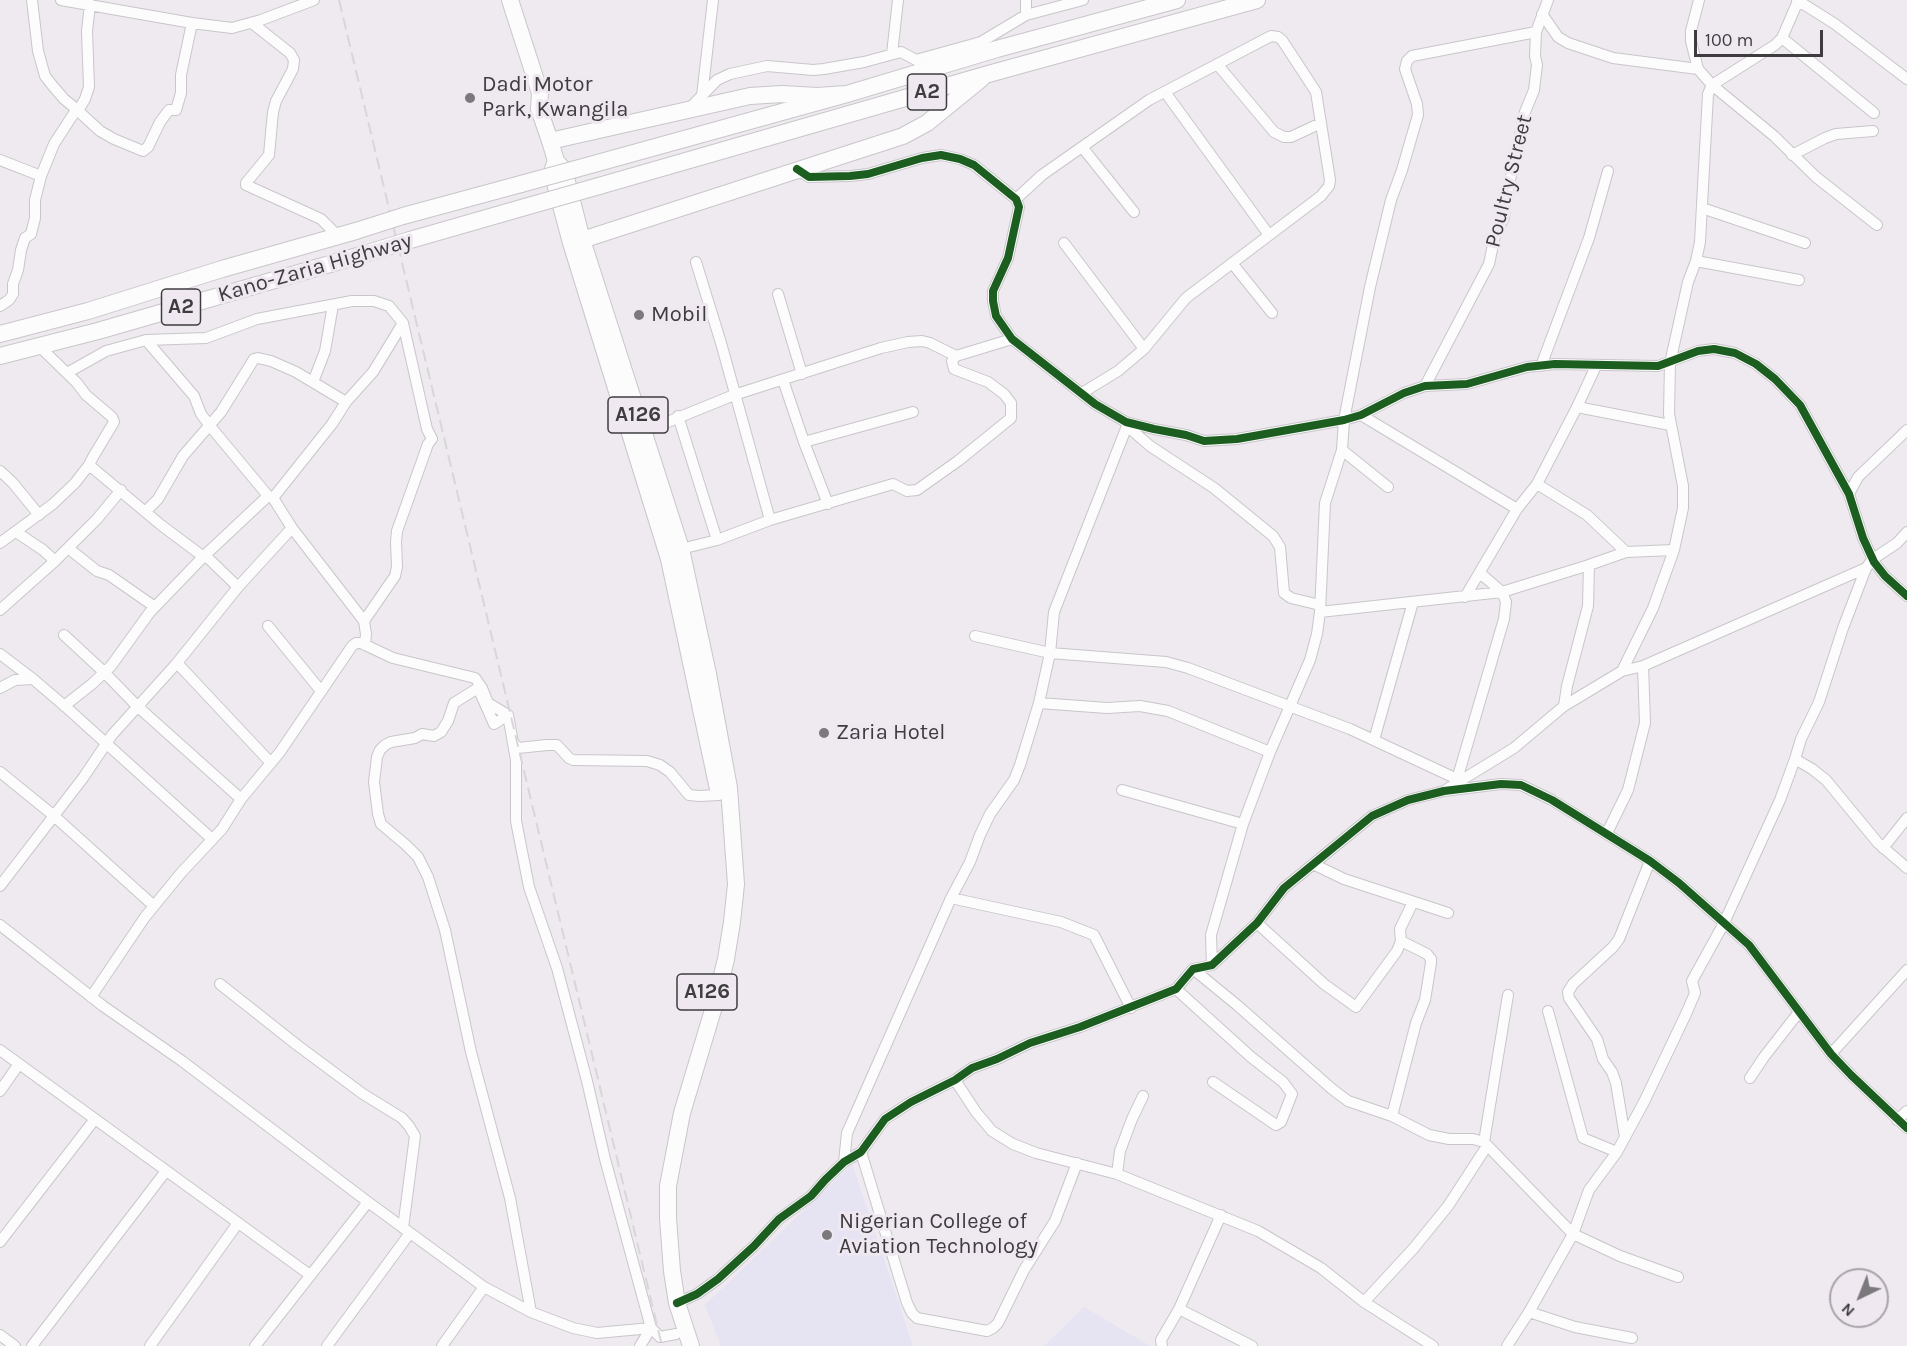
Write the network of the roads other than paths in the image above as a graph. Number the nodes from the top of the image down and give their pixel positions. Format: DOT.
graph roads {
  1 [pos="32,0"];
  2 [pos="61,0"];
  3 [pos="314,0"];
  4 [pos="499,0"];
  5 [pos="510,0"];
  6 [pos="713,0"];
  7 [pos="898,0"];
  8 [pos="1026,0"];
  9 [pos="1083,0"];
  10 [pos="1177,0"];
  11 [pos="1257,0"];
  12 [pos="1548,0"];
  13 [pos="1699,0"];
  14 [pos="1798,1"];
  15 [pos="90,4"];
  16 [pos="1542,14"];
  17 [pos="1026,15"];
  18 [pos="192,23"];
  19 [pos="252,23"];
  20 [pos="1536,32"];
  21 [pos="1782,38"];
  22 [pos="892,54"];
  23 [pos="1217,64"];
  24 [pos="1698,69"];
  25 [pos="992,73"];
  26 [pos="1907,79"];
  27 [pos="1712,85"];
  28 [pos="1165,92"];
  29 [pos="847,94"];
  30 [pos="702,96"];
  31 [pos="539,109"];
  32 [pos="688,109"];
  33 [pos="77,111"];
  34 [pos="1874,113"];
  35 [pos="1321,123"];
  36 [pos="738,124"];
  37 [pos="1873,131"];
  38 [pos="550,141"];
  39 [pos="745,144"];
  40 [pos="1082,147"];
  41 [pos="1792,155"];
  42 [pos="0,160"];
  43 [pos="556,161"];
  44 [pos="797,169"];
  45 [pos="1608,171"];
  46 [pos="40,176"];
  47 [pos="1016,199"];
  48 [pos="1702,208"];
  49 [pos="1134,212"];
  50 [pos="1876,225"];
  51 [pos="1269,235"];
  52 [pos="338,236"];
  53 [pos="582,240"];
  54 [pos="1064,243"];
  55 [pos="1804,243"];
  56 [pos="1696,261"];
  57 [pos="696,262"];
  58 [pos="1232,263"];
  59 [pos="1798,280"];
  60 [pos="778,294"];
  61 [pos="333,305"];
  62 [pos="0,306"];
  63 [pos="1272,313"];
  64 [pos="403,323"];
  65 [pos="0,334"];
  66 [pos="1012,339"];
  67 [pos="146,340"];
  68 [pos="40,347"];
  69 [pos="1144,349"];
  70 [pos="0,356"];
  71 [pos="956,356"];
  72 [pos="1670,363"];
  73 [pos="1540,366"];
  74 [pos="1596,366"];
  75 [pos="67,373"];
  76 [pos="802,374"];
  77 [pos="783,380"];
  78 [pos="313,382"];
  79 [pos="1425,386"];
  80 [pos="1082,393"];
  81 [pos="734,395"];
  82 [pos="346,402"];
  83 [pos="1577,407"];
  84 [pos="913,412"];
  85 [pos="1361,415"];
  86 [pos="678,416"];
  87 [pos="1344,420"];
  88 [pos="1127,424"];
  89 [pos="1670,425"];
  90 [pos="210,426"];
  91 [pos="1907,430"];
  92 [pos="643,432"];
  93 [pos="804,442"];
  94 [pos="1342,450"];
  95 [pos="89,465"];
  96 [pos="0,471"];
  97 [pos="1840,477"];
  98 [pos="1858,477"];
  99 [pos="1537,484"];
  100 [pos="1388,487"];
  101 [pos="121,490"];
  102 [pos="1849,494"];
  103 [pos="270,497"];
  104 [pos="828,504"];
  105 [pos="1517,509"];
  106 [pos="146,512"];
  107 [pos="39,515"];
  108 [pos="770,520"];
  109 [pos="292,528"];
  110 [pos="16,532"];
  111 [pos="1907,532"];
  112 [pos="717,540"];
  113 [pos="0,543"];
  114 [pos="68,548"];
  115 [pos="681,549"];
  116 [pos="1674,550"];
  117 [pos="1626,552"];
  118 [pos="204,556"];
  119 [pos="55,561"];
  120 [pos="1869,564"];
  121 [pos="1589,566"];
  122 [pos="1480,573"];
  123 [pos="238,586"];
  124 [pos="1502,592"];
  125 [pos="1907,596"];
  126 [pos="1465,597"];
  127 [pos="1413,602"];
  128 [pos="155,607"];
  129 [pos="1320,608"];
  130 [pos="0,610"];
  131 [pos="364,621"];
  132 [pos="268,626"];
  133 [pos="64,635"];
  134 [pos="975,636"];
  135 [pos="364,645"];
  136 [pos="1050,653"];
  137 [pos="0,654"];
  138 [pos="177,663"];
  139 [pos="1643,666"];
  140 [pos="1622,671"];
  141 [pos="105,673"];
  142 [pos="33,679"];
  143 [pos="1299,686"];
  144 [pos="0,688"];
  145 [pos="321,691"];
  146 [pos="1039,703"];
  147 [pos="1289,705"];
  148 [pos="64,706"];
  149 [pos="137,706"];
  150 [pos="1564,706"];
  151 [pos="1307,712"];
  152 [pos="507,715"];
  153 [pos="1374,740"];
  154 [pos="106,743"];
  155 [pos="514,743"];
  156 [pos="1270,752"];
  157 [pos="1795,759"];
  158 [pos="271,763"];
  159 [pos="0,772"];
  160 [pos="1456,781"];
  161 [pos="1122,790"];
  162 [pos="1444,791"];
  163 [pos="719,795"];
  164 [pos="241,799"];
  165 [pos="53,815"];
  166 [pos="1907,818"];
  167 [pos="1243,824"];
  168 [pos="1607,833"];
  169 [pos="212,839"];
  170 [pos="1883,848"];
  171 [pos="1650,861"];
  172 [pos="1313,864"];
  173 [pos="1907,868"];
  174 [pos="0,885"];
  175 [pos="951,898"];
  176 [pos="1413,902"];
  177 [pos="154,906"];
  178 [pos="1448,914"];
  179 [pos="1724,922"];
  180 [pos="1257,923"];
  181 [pos="2,931"];
  182 [pos="1401,941"];
  183 [pos="1212,965"];
  184 [pos="1193,969"];
  185 [pos="1907,970"];
  186 [pos="220,984"];
  187 [pos="1176,989"];
  188 [pos="1508,995"];
  189 [pos="92,997"];
  190 [pos="1131,1008"];
  191 [pos="1548,1011"];
  192 [pos="1799,1012"];
  193 [pos="0,1050"];
  194 [pos="1831,1054"];
  195 [pos="19,1064"];
  196 [pos="1750,1078"];
  197 [pos="954,1080"];
  198 [pos="1213,1082"];
  199 [pos="0,1091"];
  200 [pos="1143,1096"];
  201 [pos="1907,1111"];
  202 [pos="1392,1116"];
  203 [pos="95,1119"];
  204 [pos="1897,1120"];
  205 [pos="1907,1128"];
  206 [pos="1625,1137"];
  207 [pos="1485,1144"];
  208 [pos="861,1152"];
  209 [pos="1617,1152"];
  210 [pos="844,1162"];
  211 [pos="1077,1163"];
  212 [pos="166,1171"];
  213 [pos="1117,1173"];
  214 [pos="368,1202"];
  215 [pos="1221,1215"];
  216 [pos="238,1223"];
  217 [pos="407,1230"];
  218 [pos="1572,1234"];
  219 [pos="0,1242"];
  220 [pos="310,1275"];
  221 [pos="1678,1277"];
  222 [pos="484,1287"];
  223 [pos="1364,1302"];
  224 [pos="677,1303"];
  225 [pos="1179,1309"];
  226 [pos="531,1312"];
  227 [pos="1529,1312"];
  228 [pos="651,1328"];
  229 [pos="0,1335"];
  230 [pos="1632,1338"];
  231 [pos="678,1340"];
  232 [pos="15,1346"];
  233 [pos="32,1346"];
  234 [pos="150,1346"];
  235 [pos="255,1346"];
  236 [pos="327,1346"];
  237 [pos="442,1346"];
  238 [pos="640,1346"];
  239 [pos="691,1346"];
  240 [pos="1162,1346"];
  241 [pos="1252,1346"];
  242 [pos="1432,1346"];
  243 [pos="1507,1346"];
  1 -- 33 [label="street"];
  2 -- 15 [label="street"];
  3 -- 19 [label="street"];
  4 -- 31 [label="main road"];
  5 -- 31 [label="main road"];
  6 -- 30 [label="street"];
  7 -- 22 [label="street"];
  8 -- 17 [label="street"];
  9 -- 17 [label="street"];
  10 -- 29 [label="main road, A2"];
  11 -- 25 [label="main road, A2"];
  12 -- 16 [label="street, Poultry Street"];
  13 -- 24 [label="street"];
  14 -- 21 [label="street"];
  14 -- 26 [label="street"];
  15 -- 18 [label="street"];
  15 -- 33 [label="street"];
  16 -- 20 [label="street, Poultry Street"];
  16 -- 24 [label="street"];
  17 -- 22 [label="street"];
  18 -- 19 [label="street"];
  18 -- 33 [label="street"];
  19 -- 52 [label="street"];
  20 -- 79 [label="street, Poultry Street"];
  20 -- 87 [label="street"];
  21 -- 27 [label="street"];
  21 -- 34 [label="street"];
  22 -- 30 [label="street"];
  23 -- 28 [label="street"];
  23 -- 35 [label="street"];
  23 -- 35 [label="street"];
  24 -- 27 [label="street"];
  25 -- 39 [label="main road, A2"];
  25 -- 44 [label="main road"];
  27 -- 41 [label="street"];
  27 -- 48 [label="street"];
  28 -- 40 [label="street"];
  28 -- 51 [label="street"];
  29 -- 32 [label="main road"];
  29 -- 36 [label="main road, A2"];
  30 -- 32 [label="street"];
  31 -- 38 [label="main road"];
  32 -- 38 [label="main road"];
  33 -- 46 [label="street"];
  35 -- 51 [label="street"];
  36 -- 39 [label="main road"];
  36 -- 52 [label="main road, Kano-Zaria Highway / A2, bridge"];
  37 -- 41 [label="street"];
  38 -- 43 [label="main road, A126"];
  39 -- 68 [label="main road, Kano-Zaria Highway / A2, bridge"];
  40 -- 47 [label="street"];
  40 -- 49 [label="street"];
  41 -- 50 [label="street"];
  42 -- 46 [label="street"];
  43 -- 53 [label="main road, A126"];
  43 -- 163 [label="main road, A126"];
  44 -- 47 [label="street"];
  44 -- 53 [label="main road"];
  45 -- 73 [label="street"];
  46 -- 62 [label="street"];
  47 -- 66 [label="street"];
  48 -- 55 [label="street"];
  48 -- 56 [label="street"];
  51 -- 58 [label="street"];
  52 -- 65 [label="main road, Kano-Zaria Highway / A2"];
  53 -- 92 [label="main road, A126"];
  54 -- 69 [label="street"];
  56 -- 59 [label="street"];
  56 -- 72 [label="street"];
  57 -- 81 [label="street"];
  58 -- 63 [label="street"];
  58 -- 69 [label="street"];
  60 -- 76 [label="street"];
  61 -- 64 [label="street"];
  61 -- 67 [label="street"];
  61 -- 78 [label="street"];
  64 -- 82 [label="street"];
  64 -- 131 [label="street"];
  66 -- 71 [label="street"];
  66 -- 80 [label="street"];
  67 -- 75 [label="street"];
  67 -- 90 [label="street"];
  68 -- 70 [label="main road, Kano-Zaria Highway / A2"];
  68 -- 75 [label="street"];
  69 -- 80 [label="street"];
  71 -- 76 [label="street"];
  71 -- 104 [label="street"];
  72 -- 74 [label="street"];
  72 -- 89 [label="street"];
  72 -- 97 [label="street"];
  73 -- 74 [label="street"];
  73 -- 79 [label="street"];
  74 -- 83 [label="street"];
  75 -- 95 [label="street"];
  76 -- 77 [label="street"];
  77 -- 81 [label="street"];
  77 -- 93 [label="street"];
  78 -- 82 [label="street"];
  78 -- 90 [label="street"];
  79 -- 85 [label="street"];
  80 -- 88 [label="street"];
  81 -- 86 [label="street"];
  81 -- 108 [label="street"];
  82 -- 103 [label="street"];
  83 -- 89 [label="street"];
  83 -- 99 [label="street"];
  84 -- 93 [label="street"];
  85 -- 87 [label="street"];
  85 -- 105 [label="street"];
  86 -- 92 [label="street"];
  86 -- 112 [label="street"];
  87 -- 88 [label="street"];
  87 -- 94 [label="street"];
  88 -- 129 [label="street"];
  88 -- 136 [label="street"];
  89 -- 116 [label="street"];
  90 -- 103 [label="street"];
  90 -- 106 [label="street"];
  91 -- 98 [label="street"];
  92 -- 115 [label="main road, A126"];
  93 -- 104 [label="street"];
  94 -- 100 [label="street"];
  94 -- 129 [label="street"];
  95 -- 101 [label="street"];
  95 -- 107 [label="street"];
  96 -- 107 [label="street"];
  97 -- 98 [label="street"];
  97 -- 102 [label="street"];
  98 -- 102 [label="street"];
  99 -- 105 [label="street"];
  99 -- 117 [label="street"];
  101 -- 106 [label="street"];
  101 -- 114 [label="street"];
  102 -- 120 [label="street"];
  103 -- 109 [label="street"];
  103 -- 118 [label="street"];
  104 -- 108 [label="street"];
  105 -- 122 [label="street"];
  106 -- 118 [label="street"];
  107 -- 110 [label="street"];
  108 -- 112 [label="street"];
  109 -- 123 [label="street"];
  109 -- 131 [label="street"];
  110 -- 113 [label="street"];
  110 -- 119 [label="street"];
  111 -- 120 [label="street"];
  112 -- 115 [label="street"];
  114 -- 119 [label="street"];
  114 -- 128 [label="street"];
  115 -- 224 [label="main road, A126"];
  116 -- 117 [label="street"];
  116 -- 140 [label="street"];
  117 -- 121 [label="street"];
  118 -- 123 [label="street"];
  118 -- 128 [label="street"];
  119 -- 130 [label="street"];
  120 -- 125 [label="street"];
  120 -- 139 [label="street"];
  120 -- 157 [label="street"];
  121 -- 124 [label="street"];
  121 -- 150 [label="street"];
  122 -- 124 [label="street"];
  122 -- 126 [label="street"];
  123 -- 138 [label="street"];
  124 -- 126 [label="street"];
  124 -- 160 [label="street"];
  126 -- 127 [label="street"];
  127 -- 129 [label="street"];
  127 -- 153 [label="street"];
  128 -- 141 [label="street"];
  129 -- 143 [label="street"];
  131 -- 135 [label="street"];
  132 -- 145 [label="street"];
  133 -- 141 [label="street"];
  134 -- 136 [label="street"];
  135 -- 145 [label="street"];
  135 -- 152 [label="street"];
  136 -- 146 [label="street"];
  136 -- 147 [label="street"];
  137 -- 142 [label="street"];
  138 -- 149 [label="street"];
  138 -- 158 [label="street"];
  139 -- 140 [label="street"];
  139 -- 168 [label="street"];
  140 -- 150 [label="street"];
  141 -- 148 [label="street"];
  141 -- 149 [label="street"];
  142 -- 144 [label="street"];
  142 -- 148 [label="street"];
  143 -- 147 [label="street"];
  143 -- 151 [label="street"];
  145 -- 158 [label="street"];
  146 -- 156 [label="street"];
  146 -- 175 [label="street"];
  147 -- 151 [label="street"];
  147 -- 156 [label="street"];
  148 -- 154 [label="street"];
  149 -- 154 [label="street"];
  149 -- 164 [label="street"];
  150 -- 160 [label="street"];
  151 -- 153 [label="street"];
  152 -- 155 [label="street"];
  152 -- 226 [label="street"];
  153 -- 160 [label="street"];
  154 -- 165 [label="street"];
  154 -- 169 [label="street"];
  155 -- 163 [label="street"];
  155 -- 228 [label="street"];
  156 -- 167 [label="street"];
  157 -- 170 [label="street"];
  157 -- 179 [label="street"];
  158 -- 164 [label="street"];
  159 -- 165 [label="street"];
  160 -- 162 [label="street"];
  161 -- 167 [label="street"];
  162 -- 168 [label="street"];
  162 -- 172 [label="street"];
  163 -- 231 [label="main road, A126"];
  164 -- 169 [label="street"];
  165 -- 174 [label="street"];
  165 -- 177 [label="street"];
  166 -- 170 [label="street"];
  167 -- 183 [label="street"];
  168 -- 171 [label="street"];
  169 -- 177 [label="street"];
  170 -- 173 [label="street"];
  171 -- 179 [label="street"];
  171 -- 206 [label="street"];
  172 -- 176 [label="street"];
  172 -- 180 [label="street"];
  175 -- 190 [label="street"];
  175 -- 210 [label="street"];
  176 -- 178 [label="street"];
  176 -- 182 [label="street"];
  177 -- 189 [label="street"];
  179 -- 192 [label="street"];
  179 -- 206 [label="street"];
  180 -- 182 [label="street"];
  180 -- 183 [label="street"];
  181 -- 189 [label="street"];
  182 -- 202 [label="street"];
  183 -- 184 [label="street"];
  184 -- 187 [label="street"];
  184 -- 202 [label="street"];
  185 -- 194 [label="street"];
  186 -- 217 [label="street"];
  187 -- 190 [label="street"];
  187 -- 198 [label="street"];
  188 -- 207 [label="street"];
  189 -- 214 [label="street"];
  190 -- 197 [label="street"];
  191 -- 209 [label="street"];
  192 -- 194 [label="street"];
  192 -- 196 [label="street"];
  193 -- 195 [label="street"];
  194 -- 204 [label="street"];
  195 -- 199 [label="street"];
  195 -- 203 [label="street"];
  197 -- 208 [label="street"];
  197 -- 211 [label="street"];
  200 -- 213 [label="street"];
  201 -- 204 [label="street"];
  202 -- 207 [label="street"];
  203 -- 212 [label="street"];
  203 -- 219 [label="street"];
  204 -- 205 [label="street"];
  206 -- 209 [label="street"];
  207 -- 218 [label="street"];
  207 -- 223 [label="street"];
  208 -- 210 [label="street"];
  208 -- 211 [label="street"];
  209 -- 218 [label="street"];
  210 -- 224 [label="street"];
  211 -- 213 [label="street"];
  212 -- 216 [label="street"];
  212 -- 233 [label="street"];
  213 -- 215 [label="street"];
  214 -- 217 [label="street"];
  214 -- 220 [label="street"];
  215 -- 223 [label="street"];
  215 -- 225 [label="street"];
  216 -- 220 [label="street"];
  216 -- 234 [label="street"];
  217 -- 222 [label="street"];
  217 -- 236 [label="street"];
  218 -- 221 [label="street"];
  218 -- 227 [label="street"];
  220 -- 235 [label="street"];
  222 -- 226 [label="street"];
  222 -- 237 [label="street"];
  223 -- 242 [label="street"];
  224 -- 239 [label="main road, A126"];
  225 -- 240 [label="street"];
  225 -- 241 [label="street"];
  226 -- 228 [label="street"];
  227 -- 230 [label="street"];
  227 -- 243 [label="street"];
  228 -- 231 [label="street"];
  228 -- 238 [label="street"];
  229 -- 232 [label="street"];
}
